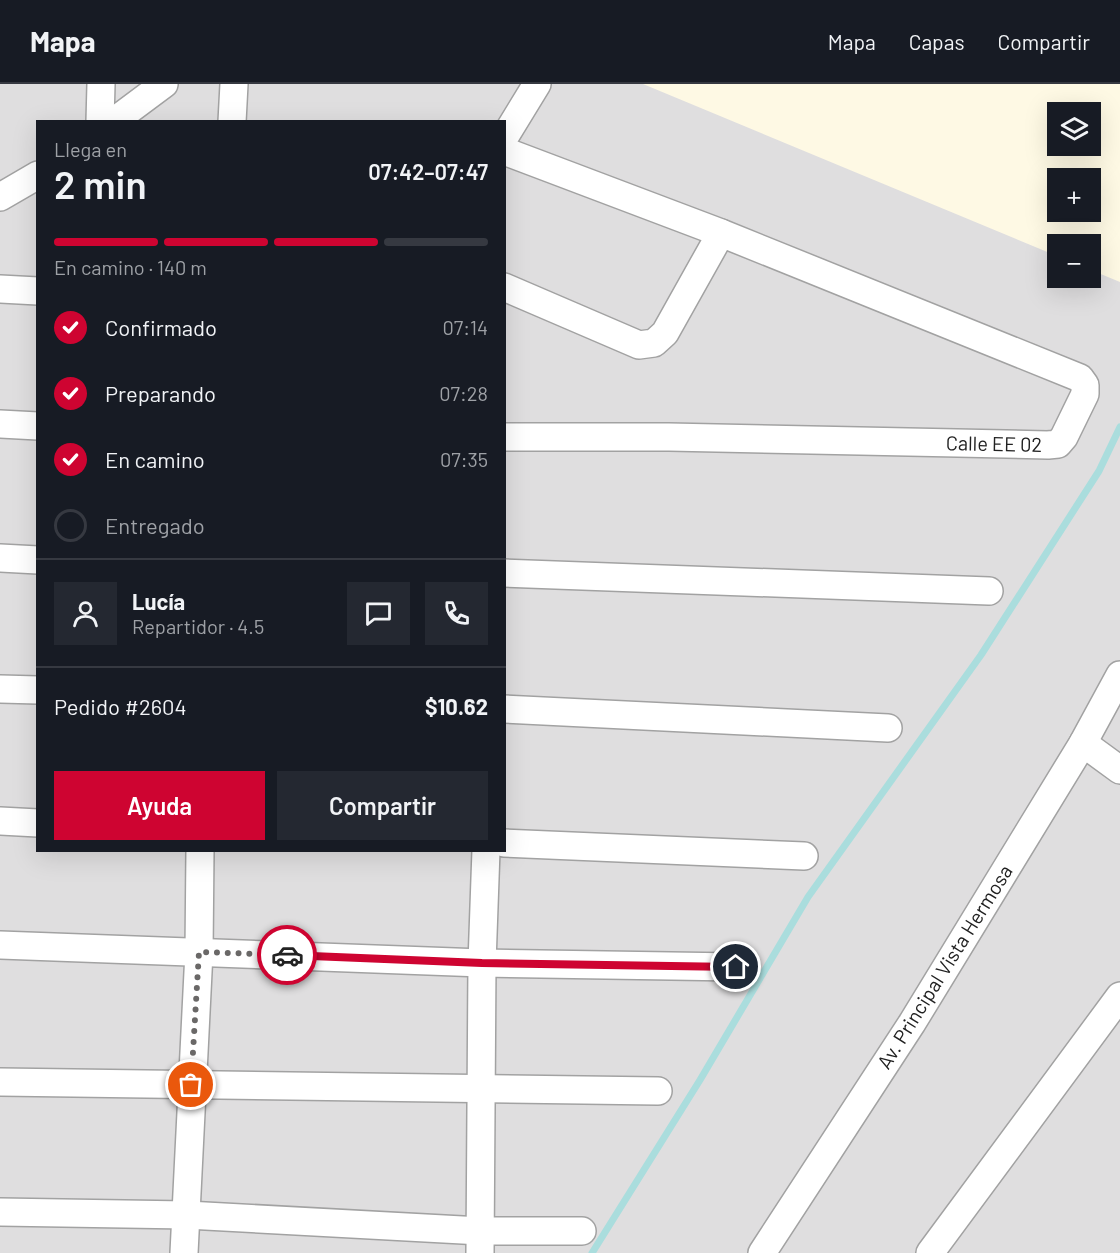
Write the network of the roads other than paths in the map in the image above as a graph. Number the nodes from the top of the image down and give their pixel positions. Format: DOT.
graph roads {
  1 [pos="101,84"];
  2 [pos="164,84"];
  3 [pos="234,84"];
  4 [pos="537,84"];
  5 [pos="100,120"];
  6 [pos="116,120"];
  7 [pos="232,120"];
  8 [pos="506,135"];
  9 [pos="506,153"];
  10 [pos="36,176"];
  11 [pos="0,197"];
  12 [pos="722,233"];
  13 [pos="506,288"];
  14 [pos="0,289"];
  15 [pos="36,291"];
  16 [pos="0,424"];
  17 [pos="36,426"];
  18 [pos="506,437"];
  19 [pos="0,558"];
  20 [pos="36,560"];
  21 [pos="506,573"];
  22 [pos="989,591"];
  23 [pos="1120,675"];
  24 [pos="0,689"];
  25 [pos="36,690"];
  26 [pos="506,709"];
  27 [pos="888,728"];
  28 [pos="1083,743"];
  29 [pos="1120,770"];
  30 [pos="0,821"];
  31 [pos="36,823"];
  32 [pos="506,843"];
  33 [pos="200,852"];
  34 [pos="486,852"];
  35 [pos="804,856"];
  36 [pos="0,945"];
  37 [pos="199,952"];
  38 [pos="482,963"];
  39 [pos="736,967"];
  40 [pos="1120,996"];
  41 [pos="0,1082"];
  42 [pos="191,1085"];
  43 [pos="482,1089"];
  44 [pos="658,1091"];
  45 [pos="0,1212"];
  46 [pos="187,1215"];
  47 [pos="582,1231"];
  48 [pos="481,1242"];
  49 [pos="184,1253"];
  50 [pos="762,1253"];
  51 [pos="930,1253"];
  1 -- 5 [label="street"];
  2 -- 6 [label="street"];
  3 -- 7 [label="street"];
  4 -- 8 [label="street"];
  9 -- 12 [label="street"];
  10 -- 11 [label="street"];
  12 -- 13 [label="street"];
  12 -- 18 [label="street, Calle EE 02"];
  14 -- 15 [label="street"];
  16 -- 17 [label="street"];
  19 -- 20 [label="street"];
  21 -- 22 [label="street"];
  23 -- 28 [label="street, Av. Principal Vista Hermosa"];
  24 -- 25 [label="street"];
  26 -- 27 [label="street"];
  28 -- 29 [label="street"];
  28 -- 50 [label="street, Av. Principal Vista Hermosa"];
  30 -- 31 [label="street"];
  32 -- 35 [label="street"];
  33 -- 37 [label="street"];
  34 -- 38 [label="street"];
  36 -- 37 [label="street"];
  37 -- 38 [label="street"];
  37 -- 42 [label="street"];
  38 -- 39 [label="street"];
  38 -- 43 [label="street"];
  40 -- 51 [label="street"];
  41 -- 42 [label="street"];
  42 -- 43 [label="street"];
  42 -- 46 [label="street"];
  43 -- 44 [label="street"];
  43 -- 48 [label="street"];
  45 -- 46 [label="street"];
  46 -- 48 [label="street"];
  46 -- 49 [label="street"];
  47 -- 48 [label="street"];
}
